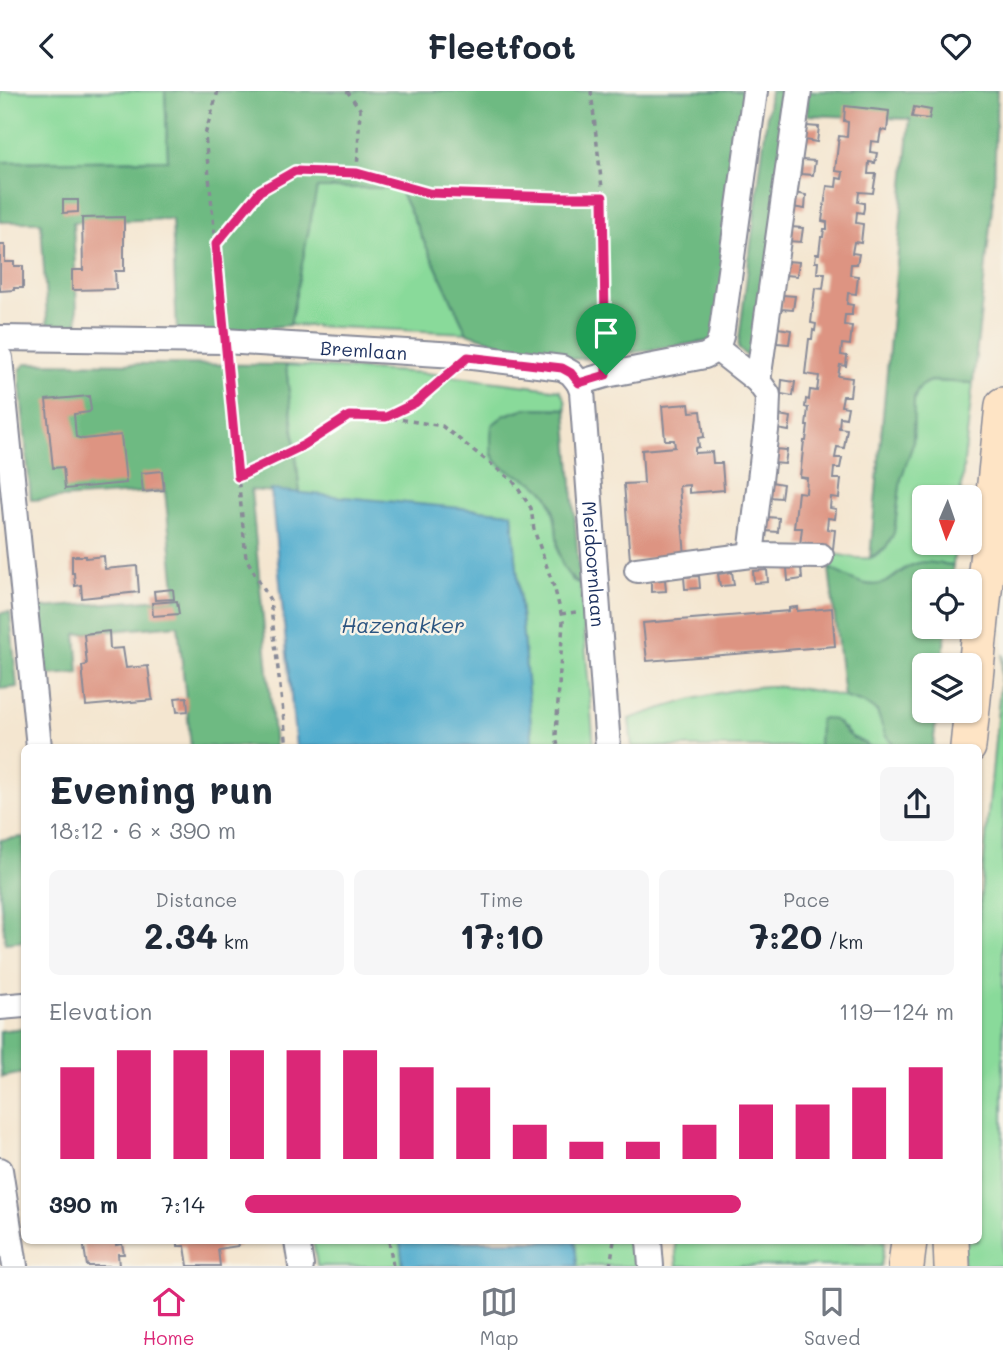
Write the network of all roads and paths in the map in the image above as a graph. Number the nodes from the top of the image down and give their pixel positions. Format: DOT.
graph roads {
  1 [pos="218,91"];
  2 [pos="347,91"];
  3 [pos="590,91"];
  4 [pos="755,91"];
  5 [pos="799,91"];
  6 [pos="357,173"];
  7 [pos="603,197"];
  8 [pos="216,244"];
  9 [pos="0,338"];
  10 [pos="224,341"];
  11 [pos="716,349"];
  12 [pos="468,357"];
  13 [pos="0,358"];
  14 [pos="606,375"];
  15 [pos="758,381"];
  16 [pos="579,383"];
  17 [pos="1003,405"];
  18 [pos="386,417"];
  19 [pos="238,477"];
  20 [pos="751,555"];
  21 [pos="821,556"];
  22 [pos="637,570"];
  23 [pos="39,744"];
  24 [pos="287,744"];
  25 [pos="558,744"];
  26 [pos="608,744"];
  27 [pos="968,744"];
  28 [pos="21,1005"];
  29 [pos="0,1007"];
  30 [pos="0,1170"];
  31 [pos="297,1244"];
  32 [pos="390,1244"];
  33 [pos="614,1244"];
  34 [pos="649,1244"];
  35 [pos="909,1244"];
  36 [pos="951,1244"];
  37 [pos="15,1266"];
  38 [pos="301,1266"];
  39 [pos="393,1266"];
  40 [pos="610,1266"];
  41 [pos="651,1266"];
  42 [pos="906,1266"];
  43 [pos="952,1266"];
  1 -- 8 [label="path"];
  2 -- 6 [label="path"];
  3 -- 7 [label="path"];
  4 -- 11 [label="street"];
  5 -- 15 [label="street"];
  6 -- 7 [label="path"];
  6 -- 8 [label="path"];
  7 -- 14 [label="path"];
  8 -- 10 [label="path"];
  9 -- 10 [label="street, Bremlaan"];
  10 -- 12 [label="street, Bremlaan"];
  10 -- 19 [label="path"];
  11 -- 14 [label="street"];
  11 -- 15 [label="street"];
  12 -- 16 [label="street, Bremlaan"];
  12 -- 18 [label="path"];
  13 -- 23 [label="street"];
  14 -- 16 [label="street"];
  15 -- 20 [label="street"];
  16 -- 26 [label="street, Meidoornlaan"];
  17 -- 27 [label="main road"];
  18 -- 19 [label="path"];
  18 -- 25 [label="path"];
  19 -- 24 [label="path"];
  20 -- 21 [label="street"];
  20 -- 22 [label="street"];
  28 -- 29 [label="street"];
  30 -- 37 [label="street"];
  31 -- 38 [label="street"];
  32 -- 39 [label="path"];
  33 -- 40 [label="path"];
  34 -- 41 [label="street"];
  35 -- 42 [label="main road"];
  36 -- 43 [label="main road"];
}
